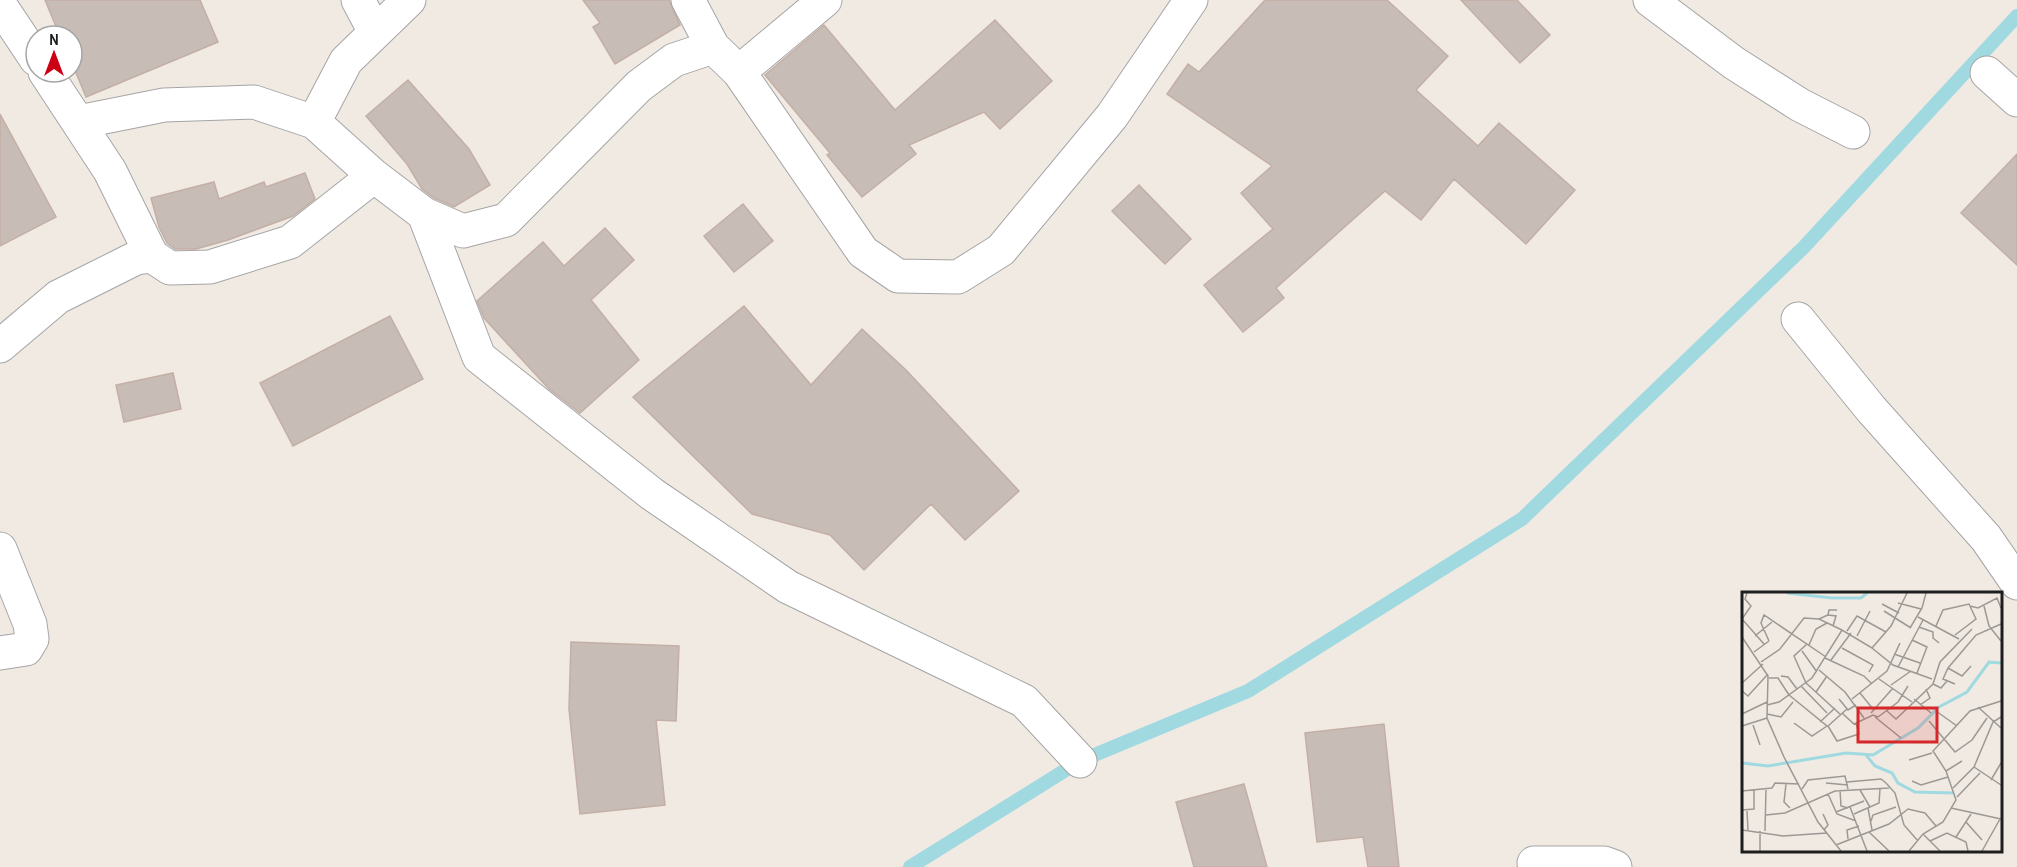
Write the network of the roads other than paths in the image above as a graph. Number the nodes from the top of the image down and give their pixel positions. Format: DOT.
graph roads {
  1 [pos="358,0"];
  2 [pos="409,0"];
  3 [pos="688,0"];
  4 [pos="825,0"];
  5 [pos="1191,0"];
  6 [pos="1650,0"];
  7 [pos="0,5"];
  8 [pos="375,32"];
  9 [pos="24,41"];
  10 [pos="713,47"];
  11 [pos="739,72"];
  12 [pos="1987,73"];
  13 [pos="53,84"];
  14 [pos="2017,100"];
  15 [pos="79,122"];
  16 [pos="314,122"];
  17 [pos="1853,132"];
  18 [pos="374,176"];
  19 [pos="424,214"];
  20 [pos="152,255"];
  21 [pos="1798,318"];
  22 [pos="0,346"];
  23 [pos="0,549"];
  24 [pos="2017,583"];
  25 [pos="0,653"];
  26 [pos="1080,761"];
  27 [pos="1534,864"];
  28 [pos="1615,867"];
  1 -- 8 [label="street"];
  2 -- 8 [label="street"];
  3 -- 10 [label="street"];
  4 -- 11 [label="street"];
  5 -- 11 [label="street"];
  6 -- 17 [label="street"];
  7 -- 9 [label="street"];
  8 -- 16 [label="street"];
  10 -- 11 [label="street"];
  10 -- 19 [label="street"];
  12 -- 14 [label="street"];
  13 -- 15 [label="street"];
  15 -- 16 [label="street"];
  15 -- 20 [label="street"];
  16 -- 18 [label="street"];
  18 -- 19 [label="street"];
  18 -- 20 [label="street"];
  19 -- 26 [label="street"];
  20 -- 22 [label="street"];
  21 -- 24 [label="street"];
  23 -- 25 [label="street"];
  27 -- 28 [label="street"];
}
